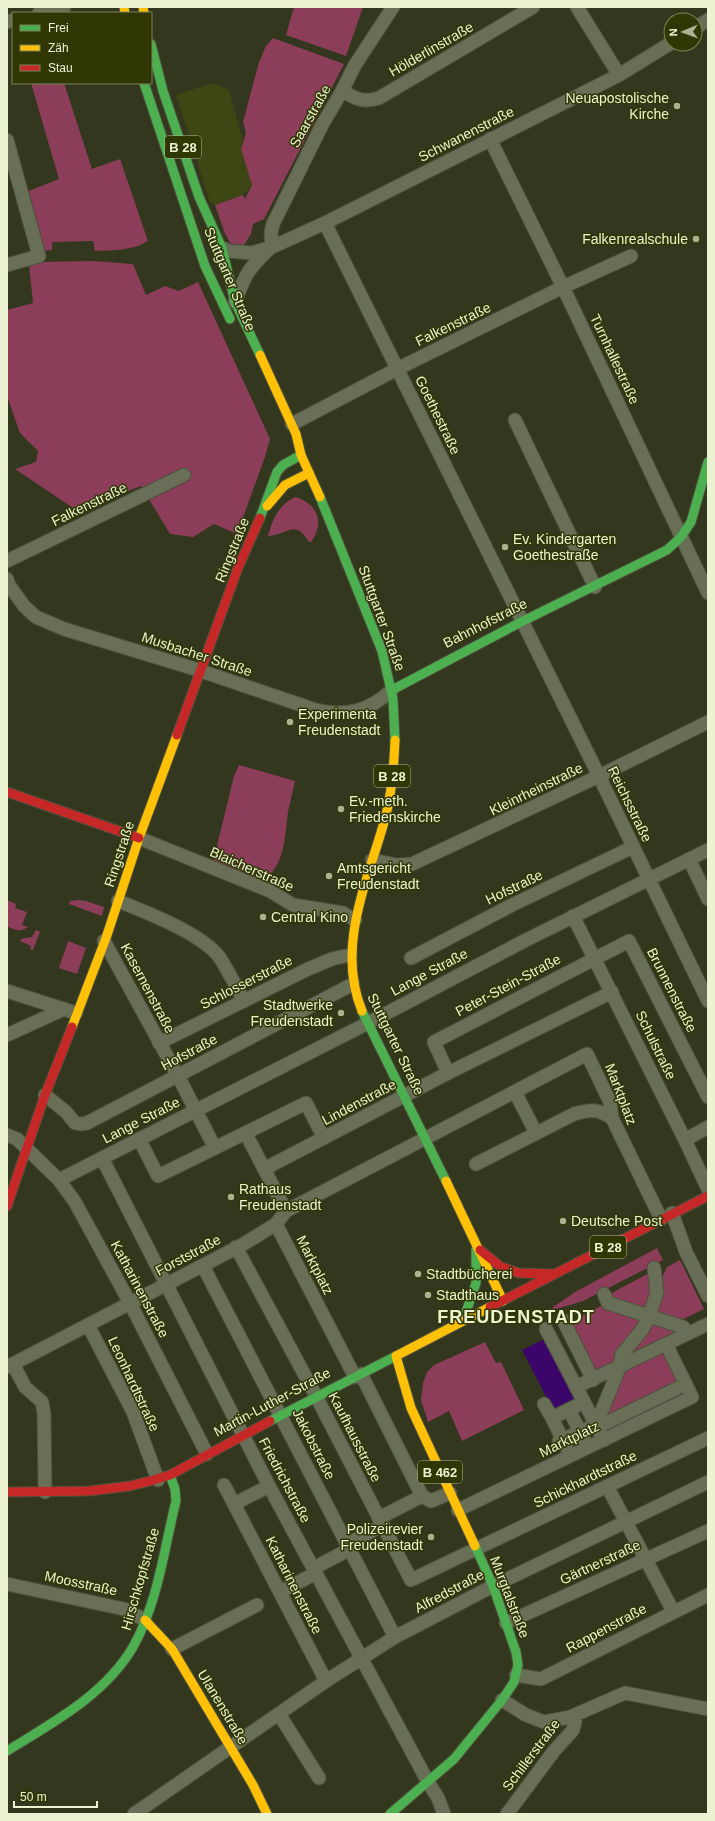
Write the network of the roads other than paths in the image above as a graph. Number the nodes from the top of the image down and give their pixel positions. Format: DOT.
graph roads {
  1 [pos="64,7"];
  2 [pos="393,7"];
  3 [pos="533,7"];
  4 [pos="577,7"];
  5 [pos="43,12"];
  6 [pos="152,48"];
  7 [pos="663,48"];
  8 [pos="619,75"];
  9 [pos="144,84"];
  10 [pos="342,91"];
  11 [pos="490,139"];
  12 [pos="7,140"];
  13 [pos="325,223"];
  14 [pos="272,247"];
  15 [pos="222,248"];
  16 [pos="631,256"];
  17 [pos="7,265"];
  18 [pos="205,266"];
  19 [pos="564,287"];
  20 [pos="235,302"];
  21 [pos="233,324"];
  22 [pos="398,369"];
  23 [pos="515,420"];
  24 [pos="292,424"];
  25 [pos="287,438"];
  26 [pos="301,455"];
  27 [pos="708,462"];
  28 [pos="309,473"];
  29 [pos="184,475"];
  30 [pos="705,486"];
  31 [pos="262,513"];
  32 [pos="681,537"];
  33 [pos="7,562"];
  34 [pos="7,579"];
  35 [pos="595,587"];
  36 [pos="708,593"];
  37 [pos="521,622"];
  38 [pos="201,671"];
  39 [pos="392,690"];
  40 [pos="708,722"];
  41 [pos="599,776"];
  42 [pos="7,792"];
  43 [pos="139,838"];
  44 [pos="633,847"];
  45 [pos="708,850"];
  46 [pos="689,859"];
  47 [pos="372,860"];
  48 [pos="648,879"];
  49 [pos="708,899"];
  50 [pos="118,902"];
  51 [pos="573,916"];
  52 [pos="355,920"];
  53 [pos="104,941"];
  54 [pos="629,941"];
  55 [pos="350,955"];
  56 [pos="411,958"];
  57 [pos="594,958"];
  58 [pos="353,984"];
  59 [pos="7,991"];
  60 [pos="612,992"];
  61 [pos="244,1001"];
  62 [pos="708,1001"];
  63 [pos="70,1011"];
  64 [pos="368,1023"];
  65 [pos="7,1035"];
  66 [pos="159,1043"];
  67 [pos="448,1073"];
  68 [pos="178,1076"];
  69 [pos="516,1092"];
  70 [pos="45,1095"];
  71 [pos="405,1096"];
  72 [pos="708,1097"];
  73 [pos="196,1110"];
  74 [pos="612,1118"];
  75 [pos="708,1127"];
  76 [pos="536,1133"];
  77 [pos="246,1134"];
  78 [pos="7,1135"];
  79 [pos="324,1138"];
  80 [pos="139,1139"];
  81 [pos="427,1139"];
  82 [pos="685,1140"];
  83 [pos="215,1148"];
  84 [pos="27,1150"];
  85 [pos="102,1158"];
  86 [pos="476,1164"];
  87 [pos="264,1169"];
  88 [pos="59,1180"];
  89 [pos="708,1189"];
  90 [pos="708,1196"];
  91 [pos="7,1206"];
  92 [pos="286,1211"];
  93 [pos="666,1216"];
  94 [pos="276,1224"];
  95 [pos="476,1246"];
  96 [pos="236,1247"];
  97 [pos="203,1266"];
  98 [pos="654,1268"];
  99 [pos="555,1274"];
  100 [pos="167,1284"];
  101 [pos="604,1294"];
  102 [pos="708,1296"];
  103 [pos="503,1301"];
  104 [pos="130,1303"];
  105 [pos="650,1317"];
  106 [pos="563,1320"];
  107 [pos="464,1321"];
  108 [pos="708,1324"];
  109 [pos="88,1325"];
  110 [pos="546,1329"];
  111 [pos="688,1333"];
  112 [pos="574,1343"];
  113 [pos="666,1344"];
  114 [pos="558,1351"];
  115 [pos="396,1356"];
  116 [pos="10,1366"];
  117 [pos="620,1366"];
  118 [pos="358,1376"];
  119 [pos="593,1380"];
  120 [pos="686,1384"];
  121 [pos="576,1388"];
  122 [pos="316,1396"];
  123 [pos="584,1402"];
  124 [pos="544,1404"];
  125 [pos="569,1410"];
  126 [pos="281,1414"];
  127 [pos="552,1418"];
  128 [pos="596,1425"];
  129 [pos="580,1432"];
  130 [pos="243,1434"];
  131 [pos="708,1438"];
  132 [pos="604,1440"];
  133 [pos="561,1441"];
  134 [pos="588,1448"];
  135 [pos="207,1454"];
  136 [pos="570,1457"];
  137 [pos="164,1478"];
  138 [pos="708,1482"];
  139 [pos="224,1485"];
  140 [pos="269,1486"];
  141 [pos="607,1486"];
  142 [pos="7,1492"];
  143 [pos="45,1492"];
  144 [pos="450,1493"];
  145 [pos="422,1496"];
  146 [pos="234,1504"];
  147 [pos="458,1510"];
  148 [pos="381,1522"];
  149 [pos="625,1524"];
  150 [pos="708,1531"];
  151 [pos="349,1547"];
  152 [pos="476,1549"];
  153 [pos="645,1559"];
  154 [pos="315,1570"];
  155 [pos="7,1584"];
  156 [pos="493,1586"];
  157 [pos="280,1592"];
  158 [pos="708,1594"];
  159 [pos="257,1605"];
  160 [pos="672,1612"];
  161 [pos="145,1620"];
  162 [pos="506,1623"];
  163 [pos="395,1637"];
  164 [pos="172,1649"];
  165 [pos="361,1658"];
  166 [pos="516,1675"];
  167 [pos="326,1681"];
  168 [pos="502,1700"];
  169 [pos="708,1709"];
  170 [pos="279,1714"];
  171 [pos="570,1716"];
  172 [pos="231,1747"];
  173 [pos="7,1751"];
  174 [pos="319,1778"];
  175 [pos="428,1782"];
  176 [pos="134,1814"];
  177 [pos="267,1814"];
  178 [pos="390,1814"];
  179 [pos="444,1814"];
  180 [pos="507,1814"];
  1 -- 5 [label="street"];
  2 -- 10 [label="street, Saarstraße"];
  3 -- 10 [label="street, Hölderlinstraße"];
  4 -- 8 [label="street"];
  6 -- 15 [label="main road, Stuttgarter Straße / B 28"];
  7 -- 8 [label="street, Schwanenstraße"];
  8 -- 11 [label="street, Schwanenstraße"];
  9 -- 18 [label="main road, Stuttgarter Straße / B 28"];
  10 -- 14 [label="street, Saarstraße"];
  11 -- 13 [label="street, Schwanenstraße"];
  11 -- 19 [label="street, Turnhallestraße"];
  12 -- 17 [label="street"];
  13 -- 14 [label="street, Schwanenstraße"];
  13 -- 22 [label="street, Goethestraße"];
  14 -- 15 [label="street, Schwanenstraße"];
  14 -- 20 [label="street, Schwanenstraße"];
  15 -- 20 [label="main road, Stuttgarter Straße / B 28"];
  16 -- 19 [label="street, Falkenstraße"];
  18 -- 20 [label="main road, B 28"];
  18 -- 21 [label="main road, Stuttgarter Straße / B 28"];
  19 -- 22 [label="street, Falkenstraße"];
  19 -- 32 [label="street, Turnhallestraße"];
  20 -- 24 [label="main road, Stuttgarter Straße / B 28"];
  22 -- 24 [label="street, Falkenstraße"];
  22 -- 37 [label="street, Goethestraße"];
  23 -- 35 [label="street"];
  24 -- 26 [label="main road, Stuttgarter Straße / B 28"];
  25 -- 26 [label="main road, Stuttgarter Straße / B 28"];
  26 -- 28 [label="main road, Stuttgarter Straße / B 28"];
  26 -- 31 [label="main road, Ringstraße"];
  27 -- 30 [label="main road, Bahnhofstraße"];
  28 -- 31 [label="main road, Ringstraße"];
  28 -- 39 [label="main road, Stuttgarter Straße / B 28"];
  29 -- 33 [label="street, Falkenstraße"];
  30 -- 32 [label="main road, Bahnhofstraße"];
  31 -- 38 [label="main road, Ringstraße"];
  32 -- 35 [label="main road, Bahnhofstraße"];
  32 -- 36 [label="street, Turnhallestraße"];
  34 -- 38 [label="street, Musbacher Straße"];
  35 -- 37 [label="main road, Bahnhofstraße"];
  37 -- 39 [label="main road, Bahnhofstraße"];
  37 -- 41 [label="street, Reichsstraße"];
  38 -- 39 [label="street, Musbacher Straße"];
  38 -- 43 [label="main road, Ringstraße"];
  39 -- 47 [label="main road, Stuttgarter Straße / B 28"];
  40 -- 41 [label="street, Kleinrheinstraße"];
  41 -- 44 [label="street, Reichsstraße"];
  41 -- 47 [label="street, Kleinrheinstraße"];
  42 -- 43 [label="main road"];
  43 -- 50 [label="main road, Ringstraße"];
  43 -- 52 [label="street, Blaicherstraße"];
  44 -- 48 [label="street, Reichsstraße"];
  44 -- 56 [label="street, Hofstraße"];
  45 -- 46 [label="street, Lange Straße"];
  46 -- 48 [label="street, Lange Straße"];
  46 -- 49 [label="street"];
  47 -- 52 [label="main road, Stuttgarter Straße / B 28"];
  48 -- 51 [label="street, Lange Straße"];
  48 -- 62 [label="street, Reichsstraße"];
  50 -- 53 [label="main road, Ringstraße"];
  50 -- 61 [label="street"];
  51 -- 57 [label="street, Schulstraße"];
  51 -- 64 [label="street, Lange Straße"];
  52 -- 55 [label="main road, Stuttgarter Straße / B 28"];
  53 -- 63 [label="main road, Ringstraße"];
  53 -- 66 [label="street, Kasernenstraße"];
  54 -- 57 [label="street, Peter-Stein-Straße"];
  54 -- 72 [label="street, Brunnenstraße"];
  55 -- 58 [label="main road, Stuttgarter Straße / B 28"];
  55 -- 61 [label="street, Schlosserstraße"];
  57 -- 60 [label="street, Schulstraße"];
  57 -- 67 [label="street, Peter-Stein-Straße"];
  58 -- 64 [label="main road, Stuttgarter Straße / B 28"];
  58 -- 68 [label="street, Hofstraße"];
  59 -- 63 [label="street"];
  60 -- 67 [label="street, Lindenstraße"];
  60 -- 82 [label="street, Schulstraße"];
  61 -- 66 [label="street, Schlosserstraße"];
  63 -- 65 [label="street"];
  63 -- 70 [label="main road, Ringstraße"];
  64 -- 71 [label="main road, Stuttgarter Straße / B 28"];
  64 -- 73 [label="street, Lange Straße"];
  66 -- 68 [label="street, Kasernenstraße"];
  67 -- 71 [label="street, Lindenstraße"];
  68 -- 70 [label="street, Hofstraße"];
  68 -- 73 [label="street, Kasernenstraße"];
  69 -- 74 [label="street, Marktplatz"];
  69 -- 76 [label="street"];
  69 -- 81 [label="street, Marktplatz"];
  70 -- 84 [label="main road, Ringstraße"];
  71 -- 79 [label="street, Lindenstraße"];
  71 -- 81 [label="main road, Stuttgarter Straße / B 28"];
  73 -- 80 [label="street, Lange Straße"];
  73 -- 83 [label="street, Kasernenstraße"];
  74 -- 76 [label="street"];
  74 -- 93 [label="street, Marktplatz"];
  75 -- 82 [label="street"];
  76 -- 86 [label="street"];
  77 -- 79 [label="street"];
  77 -- 83 [label="street"];
  77 -- 87 [label="street"];
  78 -- 84 [label="street, Katharinenstraße"];
  79 -- 87 [label="street, Lindenstraße"];
  80 -- 83 [label="street"];
  80 -- 85 [label="street, Lange Straße"];
  81 -- 92 [label="street, Marktplatz"];
  81 -- 95 [label="main road, Stuttgarter Straße / B 28"];
  82 -- 89 [label="street, Schulstraße"];
  84 -- 88 [label="street, Katharinenstraße"];
  84 -- 91 [label="main road, Ringstraße"];
  85 -- 88 [label="street, Lange Straße"];
  85 -- 100 [label="street, Friedrichstraße"];
  87 -- 92 [label="street"];
  88 -- 104 [label="street, Katharinenstraße"];
  90 -- 93 [label="main road, B 28"];
  92 -- 94 [label="street, Marktplatz"];
  93 -- 99 [label="main road, B 28"];
  93 -- 102 [label="street, Marktplatz"];
  94 -- 96 [label="street, Forststraße"];
  94 -- 118 [label="street, Marktplatz"];
  95 -- 99 [label="main road, Stuttgarter Straße / B 28"];
  95 -- 103 [label="main road, Stuttgarter Straße / B 28"];
  95 -- 107 [label="main road, Stuttgarter Straße / B 28"];
  96 -- 97 [label="street, Forststraße"];
  96 -- 122 [label="street, Kaufhausstraße"];
  97 -- 100 [label="street, Forststraße"];
  97 -- 126 [label="street, Jakobstraße"];
  98 -- 105 [label="street"];
  99 -- 103 [label="main road, B 28"];
  100 -- 104 [label="street, Forststraße"];
  100 -- 130 [label="street, Friedrichstraße"];
  101 -- 105 [label="street"];
  103 -- 107 [label="main road, Martin-Luther-Straße"];
  104 -- 109 [label="street, Forststraße"];
  104 -- 135 [label="street, Katharinenstraße"];
  105 -- 111 [label="street"];
  105 -- 117 [label="street"];
  106 -- 112 [label="street"];
  107 -- 115 [label="main road, Martin-Luther-Straße"];
  108 -- 111 [label="street"];
  109 -- 116 [label="street, Forststraße"];
  109 -- 137 [label="street, Leonhardtstraße"];
  110 -- 114 [label="street"];
  111 -- 113 [label="street"];
  112 -- 114 [label="street"];
  112 -- 119 [label="street"];
  113 -- 117 [label="street"];
  113 -- 120 [label="street"];
  114 -- 121 [label="street"];
  115 -- 118 [label="main road, Martin-Luther-Straße"];
  115 -- 144 [label="main road, Murgtalstraße / B 462"];
  116 -- 143 [label="street"];
  117 -- 119 [label="street"];
  117 -- 128 [label="street"];
  118 -- 122 [label="main road, Martin-Luther-Straße"];
  118 -- 145 [label="street, Marktplatz"];
  119 -- 121 [label="street"];
  120 -- 128 [label="street"];
  120 -- 132 [label="street, Marktplatz"];
  121 -- 123 [label="street"];
  122 -- 126 [label="main road, Martin-Luther-Straße"];
  122 -- 148 [label="street, Kaufhausstraße"];
  123 -- 125 [label="street"];
  123 -- 128 [label="street"];
  124 -- 127 [label="street"];
  125 -- 127 [label="street"];
  125 -- 129 [label="street"];
  126 -- 130 [label="main road, Martin-Luther-Straße"];
  126 -- 151 [label="street, Jakobstraße"];
  127 -- 133 [label="street"];
  128 -- 129 [label="street"];
  128 -- 132 [label="street"];
  129 -- 133 [label="street"];
  129 -- 134 [label="street"];
  130 -- 135 [label="main road, Martin-Luther-Straße"];
  130 -- 140 [label="street, Friedrichstraße"];
  131 -- 141 [label="street, Schickhardtstraße"];
  132 -- 134 [label="street, Marktplatz"];
  133 -- 136 [label="street"];
  134 -- 136 [label="street, Marktplatz"];
  135 -- 137 [label="main road, Martin-Luther-Straße"];
  136 -- 147 [label="street, Marktplatz"];
  137 -- 143 [label="main road, Martin-Luther-Straße"];
  137 -- 161 [label="main road, Hirschkopfstraße"];
  138 -- 149 [label="street, Alfredstraße"];
  139 -- 146 [label="street, Katharinenstraße"];
  140 -- 146 [label="street"];
  140 -- 154 [label="street, Friedrichstraße"];
  141 -- 149 [label="street"];
  141 -- 152 [label="street, Schickhardtstraße"];
  142 -- 143 [label="main road, Martin-Luther-Straße"];
  144 -- 145 [label="street"];
  144 -- 147 [label="main road, Murgtalstraße / B 462"];
  145 -- 148 [label="street"];
  146 -- 157 [label="street, Katharinenstraße"];
  147 -- 152 [label="main road, Murgtalstraße / B 462"];
  148 -- 151 [label="street"];
  148 -- 152 [label="street, Kaufhausstraße"];
  149 -- 153 [label="street"];
  149 -- 156 [label="street, Alfredstraße"];
  150 -- 153 [label="street, Gärtnerstraße"];
  151 -- 154 [label="street"];
  151 -- 163 [label="street, Jakobstraße"];
  152 -- 156 [label="main road, Murgtalstraße / B 462"];
  153 -- 160 [label="street"];
  153 -- 162 [label="street, Gärtnerstraße"];
  154 -- 157 [label="street"];
  154 -- 165 [label="street, Friedrichstraße"];
  155 -- 161 [label="street, Moosstraße"];
  156 -- 162 [label="main road, Murgtalstraße / B 462"];
  156 -- 163 [label="street, Alfredstraße"];
  157 -- 167 [label="street, Katharinenstraße"];
  158 -- 160 [label="street, Rappenstraße"];
  159 -- 164 [label="street"];
  160 -- 166 [label="street, Rappenstraße"];
  161 -- 164 [label="main road, Ulanenstraße"];
  161 -- 173 [label="main road, Hirschkopfstraße"];
  162 -- 166 [label="main road, Murgtalstraße / B 462"];
  163 -- 165 [label="street, Alfredstraße"];
  164 -- 172 [label="main road, Ulanenstraße"];
  165 -- 167 [label="street, Alfredstraße"];
  165 -- 175 [label="street, Friedrichstraße"];
  166 -- 168 [label="main road, Murgtalstraße / B 462"];
  167 -- 170 [label="street, Alfredstraße"];
  168 -- 171 [label="street, Schillerstraße"];
  168 -- 175 [label="main road, Murgtalstraße / B 462"];
  169 -- 171 [label="street"];
  170 -- 172 [label="street, Alfredstraße"];
  170 -- 174 [label="street"];
  171 -- 180 [label="street, Schillerstraße"];
  172 -- 176 [label="street, Alfredstraße"];
  172 -- 177 [label="main road, Ulanenstraße"];
  175 -- 178 [label="main road, Murgtalstraße / B 462"];
  175 -- 179 [label="street, Friedrichstraße"];
}
